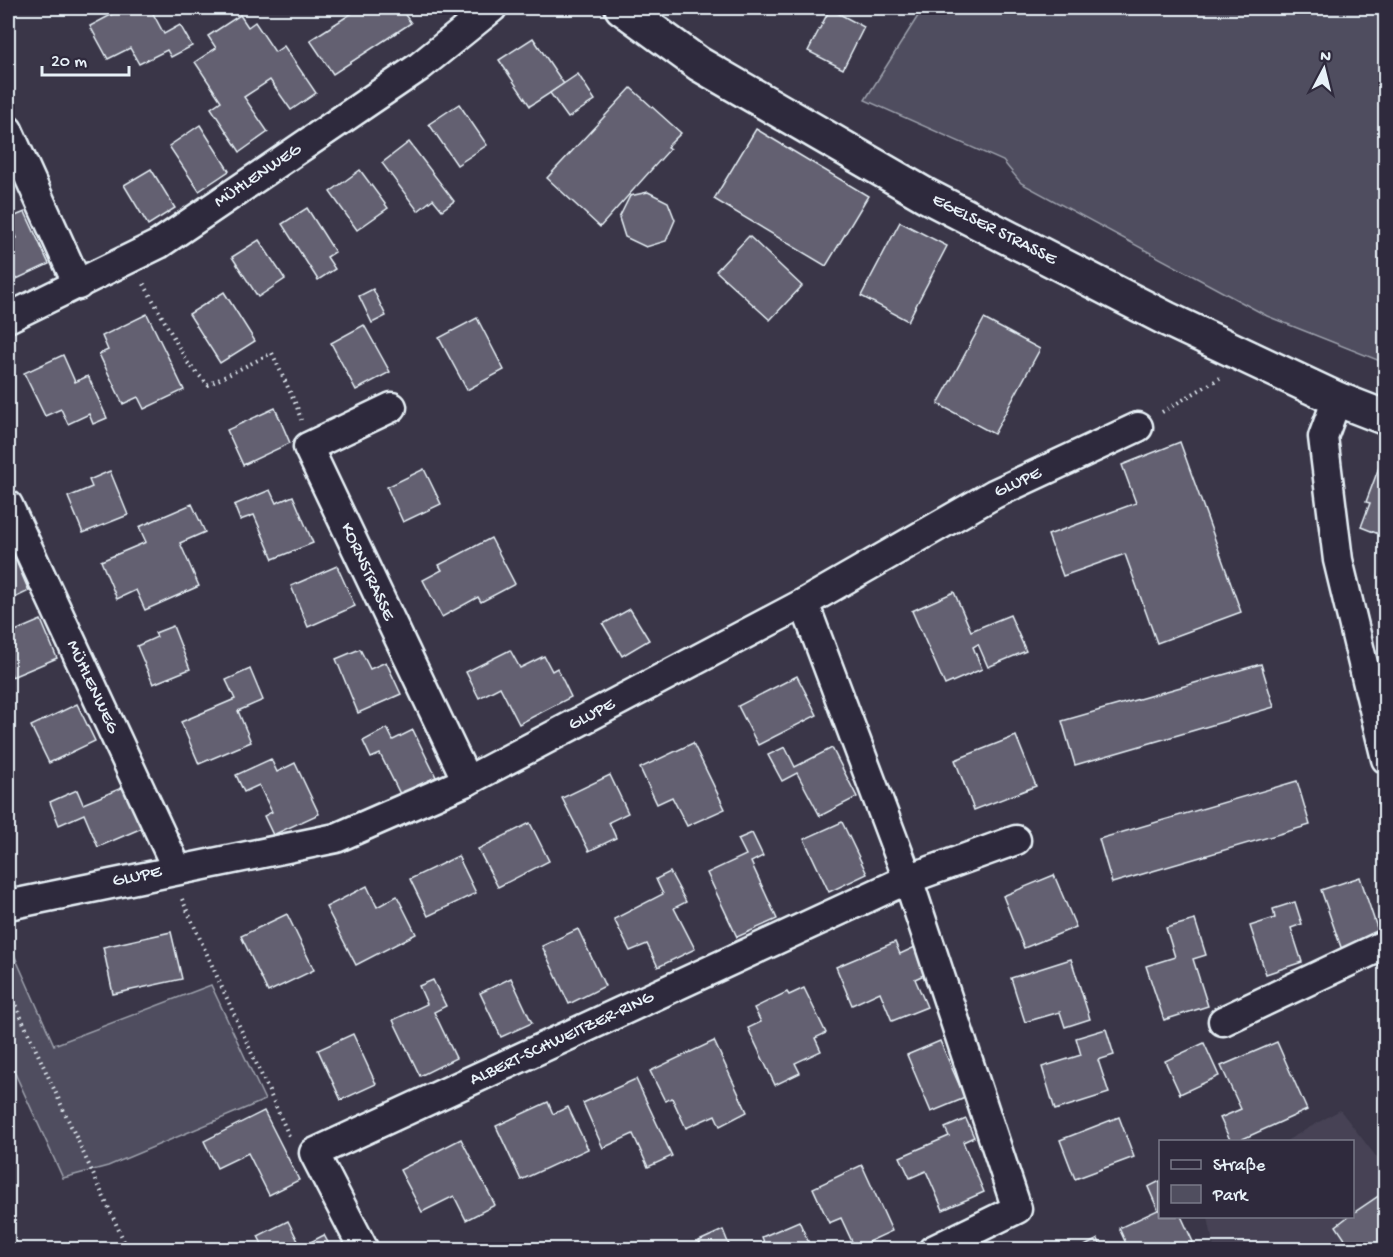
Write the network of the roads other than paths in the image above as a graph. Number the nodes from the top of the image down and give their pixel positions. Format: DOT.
graph roads {
  1 [pos="492,8"];
  2 [pos="622,8"];
  3 [pos="8,130"];
  4 [pos="78,285"];
  5 [pos="8,318"];
  6 [pos="1337,399"];
  7 [pos="392,407"];
  8 [pos="1386,418"];
  9 [pos="1138,427"];
  10 [pos="8,505"];
  11 [pos="804,603"];
  12 [pos="1386,759"];
  13 [pos="467,782"];
  14 [pos="1016,840"];
  15 [pos="177,869"];
  16 [pos="908,879"];
  17 [pos="8,905"];
  18 [pos="1386,944"];
  19 [pos="1222,1021"];
  20 [pos="364,1250"];
  21 [pos="933,1250"];
  1 -- 4 [label="street, MÜHLENWEG"];
  2 -- 6 [label="main road, EGELSER STRASSE"];
  3 -- 4 [label="street"];
  4 -- 5 [label="street, MÜHLENWEG"];
  6 -- 8 [label="main road, EGELSER STRASSE"];
  6 -- 12 [label="street"];
  7 -- 13 [label="street, KORNSTRASSE"];
  9 -- 11 [label="street, GLUPE"];
  10 -- 15 [label="street, MÜHLENWEG"];
  11 -- 13 [label="street, GLUPE"];
  11 -- 16 [label="street"];
  13 -- 15 [label="street, GLUPE"];
  14 -- 16 [label="street, ALBERT-SCHWEITZER-RING"];
  15 -- 17 [label="street, GLUPE"];
  16 -- 20 [label="street, ALBERT-SCHWEITZER-RING"];
  16 -- 21 [label="street"];
  18 -- 19 [label="street"];
}
